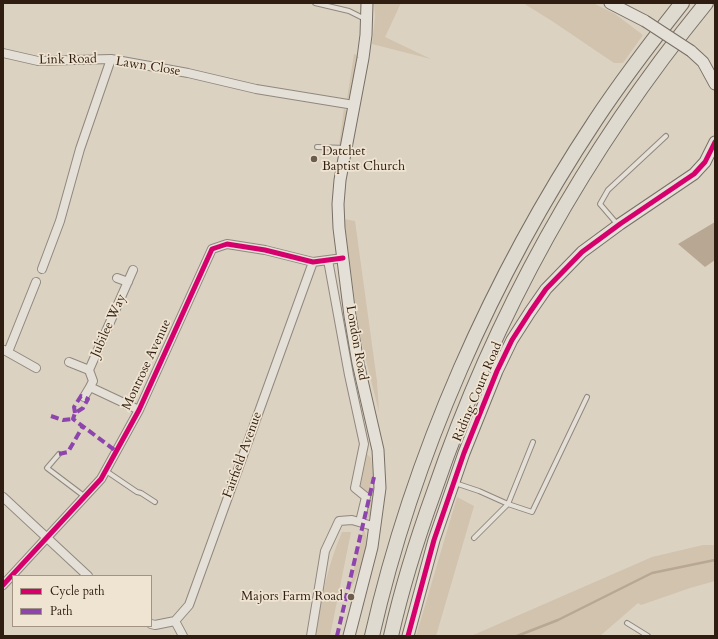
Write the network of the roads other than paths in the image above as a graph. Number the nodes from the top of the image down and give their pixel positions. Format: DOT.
graph roads {
  1 [pos="314,3"];
  2 [pos="367,3"];
  3 [pos="610,3"];
  4 [pos="682,3"];
  5 [pos="706,3"];
  6 [pos="367,18"];
  7 [pos="3,53"];
  8 [pos="111,59"];
  9 [pos="715,84"];
  10 [pos="354,105"];
  11 [pos="666,136"];
  12 [pos="715,142"];
  13 [pos="317,147"];
  14 [pos="346,148"];
  15 [pos="618,226"];
  16 [pos="343,258"];
  17 [pos="328,260"];
  18 [pos="313,262"];
  19 [pos="42,269"];
  20 [pos="134,270"];
  21 [pos="117,278"];
  22 [pos="36,282"];
  23 [pos="128,282"];
  24 [pos="5,351"];
  25 [pos="69,362"];
  26 [pos="36,368"];
  27 [pos="89,370"];
  28 [pos="92,384"];
  29 [pos="84,397"];
  30 [pos="587,398"];
  31 [pos="139,410"];
  32 [pos="533,442"];
  33 [pos="59,454"];
  34 [pos="105,471"];
  35 [pos="453,483"];
  36 [pos="84,496"];
  37 [pos="3,497"];
  38 [pos="155,502"];
  39 [pos="508,504"];
  40 [pos="360,522"];
  41 [pos="376,527"];
  42 [pos="47,537"];
  43 [pos="474,538"];
  44 [pos="12,575"];
  45 [pos="12,575"];
  46 [pos="87,575"];
  47 [pos="3,585"];
  48 [pos="175,621"];
  49 [pos="627,623"];
  50 [pos="152,624"];
  51 [pos="183,636"];
  52 [pos="311,636"];
  53 [pos="349,636"];
  54 [pos="372,636"];
  55 [pos="391,636"];
  56 [pos="408,636"];
  57 [pos="648,636"];
  1 -- 6 [label="lane"];
  2 -- 6 [label="street, London Road"];
  3 -- 9 [label="street, bridge"];
  4 -- 54 [label="highway"];
  5 -- 55 [label="highway"];
  6 -- 10 [label="street, London Road"];
  7 -- 8 [label="street, Link Road"];
  8 -- 10 [label="street, Lawn Close"];
  8 -- 19 [label="street, Lawn Close"];
  10 -- 14 [label="street, London Road"];
  11 -- 15 [label="lane"];
  12 -- 15 [label="street, Riding Court Road"];
  13 -- 14 [label="lane"];
  14 -- 16 [label="street, London Road"];
  15 -- 35 [label="street, Riding Court Road"];
  16 -- 17 [label="street, Montrose Avenue"];
  16 -- 41 [label="street, London Road"];
  17 -- 18 [label="street, Montrose Avenue"];
  17 -- 40 [label="street"];
  18 -- 31 [label="street, Montrose Avenue"];
  18 -- 48 [label="street, Fairfield Avenue"];
  20 -- 23 [label="street, Jubilee Way"];
  21 -- 23 [label="street, Jubilee Way"];
  22 -- 24 [label="street"];
  23 -- 27 [label="street, Jubilee Way"];
  24 -- 26 [label="street"];
  25 -- 27 [label="street, Jubilee Way"];
  27 -- 28 [label="street, Jubilee Way"];
  28 -- 29 [label="street"];
  28 -- 31 [label="street, Montrose Avenue"];
  30 -- 39 [label="lane"];
  31 -- 34 [label="street, Montrose Avenue"];
  32 -- 39 [label="lane"];
  33 -- 36 [label="lane"];
  34 -- 36 [label="street, Montrose Avenue"];
  34 -- 38 [label="lane"];
  35 -- 39 [label="lane"];
  35 -- 56 [label="street, Riding Court Road"];
  36 -- 42 [label="street, Montrose Avenue"];
  37 -- 42 [label="street"];
  39 -- 43 [label="lane"];
  40 -- 41 [label="street"];
  40 -- 52 [label="street"];
  41 -- 53 [label="street, London Road"];
  42 -- 44 [label="street, Montrose Avenue"];
  42 -- 46 [label="street"];
  45 -- 47 [label="street, Montrose Avenue"];
  48 -- 50 [label="street"];
  48 -- 51 [label="street"];
  49 -- 57 [label="lane"];
}
